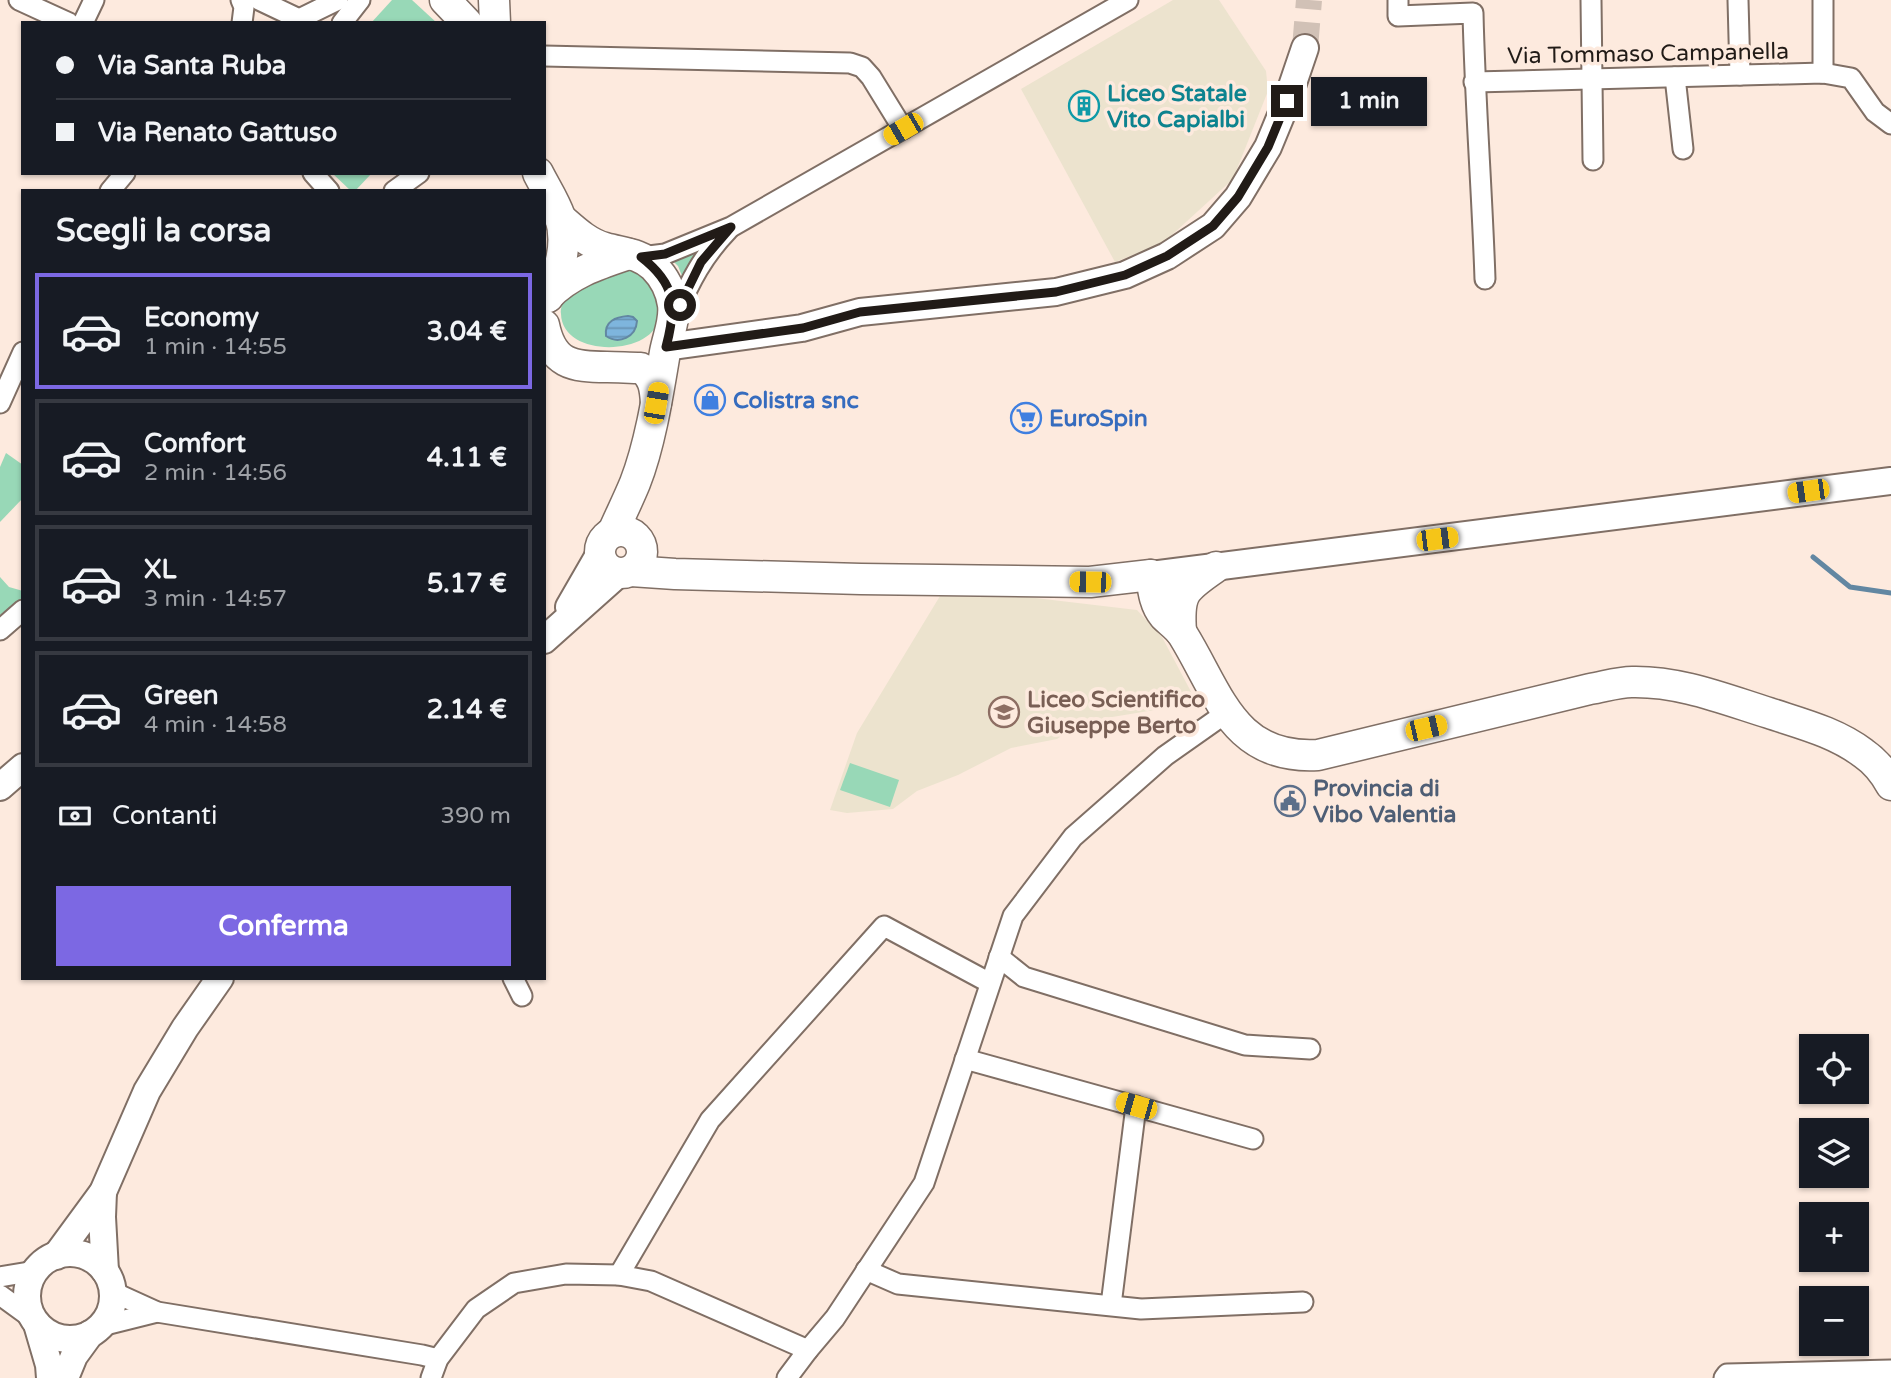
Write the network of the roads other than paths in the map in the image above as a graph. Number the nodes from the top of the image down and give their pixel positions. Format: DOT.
graph roads {
  1 [pos="19,0"];
  2 [pos="94,0"];
  3 [pos="338,0"];
  4 [pos="360,0"];
  5 [pos="445,0"];
  6 [pos="494,0"];
  7 [pos="1111,0"];
  8 [pos="1128,0"];
  9 [pos="1398,0"];
  10 [pos="1591,0"];
  11 [pos="1738,0"];
  12 [pos="1822,0"];
  13 [pos="248,11"];
  14 [pos="65,21"];
  15 [pos="84,21"];
  16 [pos="263,21"];
  17 [pos="295,21"];
  18 [pos="344,21"];
  19 [pos="465,21"];
  20 [pos="495,21"];
  21 [pos="1079,29"];
  22 [pos="1305,48"];
  23 [pos="546,56"];
  24 [pos="1824,73"];
  25 [pos="1740,75"];
  26 [pos="1675,77"];
  27 [pos="1592,79"];
  28 [pos="1475,82"];
  29 [pos="1891,124"];
  30 [pos="903,129"];
  31 [pos="1683,149"];
  32 [pos="1593,160"];
  33 [pos="123,175"];
  34 [pos="315,175"];
  35 [pos="416,175"];
  36 [pos="112,189"];
  37 [pos="327,189"];
  38 [pos="397,189"];
  39 [pos="546,189"];
  40 [pos="560,218"];
  41 [pos="731,227"];
  42 [pos="635,255"];
  43 [pos="1485,279"];
  44 [pos="546,307"];
  45 [pos="546,309"];
  46 [pos="546,316"];
  47 [pos="669,334"];
  48 [pos="21,356"];
  49 [pos="574,365"];
  50 [pos="546,367"];
  51 [pos="608,367"];
  52 [pos="0,403"];
  53 [pos="656,403"];
  54 [pos="1891,481"];
  55 [pos="1839,488"];
  56 [pos="1891,494"];
  57 [pos="623,553"];
  58 [pos="1216,567"];
  59 [pos="1151,575"];
  60 [pos="1095,582"];
  61 [pos="21,612"];
  62 [pos="1174,619"];
  63 [pos="0,630"];
  64 [pos="551,633"];
  65 [pos="1226,713"];
  66 [pos="21,769"];
  67 [pos="1891,785"];
  68 [pos="0,786"];
  69 [pos="999,957"];
  70 [pos="219,980"];
  71 [pos="990,983"];
  72 [pos="1310,1049"];
  73 [pos="965,1059"];
  74 [pos="1136,1106"];
  75 [pos="1253,1139"];
  76 [pos="103,1192"];
  77 [pos="46,1264"];
  78 [pos="866,1270"];
  79 [pos="619,1275"];
  80 [pos="0,1277"];
  81 [pos="109,1282"];
  82 [pos="0,1295"];
  83 [pos="1303,1302"];
  84 [pos="1111,1306"];
  85 [pos="157,1312"];
  86 [pos="35,1321"];
  87 [pos="96,1330"];
  88 [pos="808,1350"];
  89 [pos="438,1359"];
  90 [pos="1891,1370"];
  91 [pos="50,1378"];
  92 [pos="65,1378"];
  93 [pos="431,1378"];
  94 [pos="788,1378"];
  95 [pos="1724,1378"];
  1 -- 14 [label="street"];
  2 -- 15 [label="street"];
  3 -- 17 [label="street"];
  4 -- 18 [label="street"];
  5 -- 19 [label="main road"];
  6 -- 20 [label="main road"];
  7 -- 21 [label="street"];
  8 -- 21 [label="street"];
  9 -- 28 [label="street"];
  10 -- 27 [label="street"];
  11 -- 25 [label="street"];
  12 -- 24 [label="street"];
  13 -- 16 [label="street"];
  13 -- 17 [label="street"];
  21 -- 30 [label="street"];
  22 -- 47 [label="main road"];
  23 -- 30 [label="street"];
  24 -- 25 [label="street, Via Tommaso Campanella"];
  24 -- 29 [label="street"];
  25 -- 26 [label="street, Via Tommaso Campanella"];
  26 -- 27 [label="street, Via Tommaso Campanella"];
  26 -- 31 [label="street"];
  27 -- 28 [label="street, Via Tommaso Campanella"];
  27 -- 32 [label="street"];
  28 -- 43 [label="street"];
  30 -- 41 [label="street"];
  33 -- 36 [label="street"];
  34 -- 37 [label="street"];
  35 -- 38 [label="street"];
  39 -- 40 [label="main road"];
  40 -- 42 [label="main road"];
  40 -- 44 [label="main road"];
  41 -- 42 [label="street"];
  41 -- 47 [label="street"];
  42 -- 45 [label="main road"];
  42 -- 47 [label="main road"];
  46 -- 49 [label="main road"];
  47 -- 51 [label="main road"];
  47 -- 53 [label="main road"];
  48 -- 52 [label="street"];
  49 -- 50 [label="main road"];
  49 -- 51 [label="main road"];
  51 -- 53 [label="main road"];
  53 -- 57 [label="main road"];
  54 -- 55 [label="main road"];
  55 -- 56 [label="main road"];
  55 -- 58 [label="main road"];
  57 -- 60 [label="main road"];
  57 -- 64 [label="main road"];
  58 -- 59 [label="main road"];
  58 -- 62 [label="main road"];
  59 -- 60 [label="main road"];
  59 -- 62 [label="main road"];
  60 -- 62 [label="main road"];
  61 -- 63 [label="street"];
  62 -- 65 [label="main road"];
  65 -- 67 [label="main road"];
  65 -- 69 [label="street"];
  66 -- 68 [label="main road"];
  69 -- 71 [label="street"];
  69 -- 72 [label="street"];
  70 -- 76 [label="main road"];
  71 -- 73 [label="street"];
  71 -- 79 [label="street"];
  73 -- 74 [label="street"];
  73 -- 78 [label="street"];
  74 -- 75 [label="street"];
  74 -- 84 [label="street"];
  76 -- 77 [label="main road"];
  76 -- 81 [label="main road"];
  77 -- 80 [label="street"];
  77 -- 81 [label="main road"];
  77 -- 86 [label="main road"];
  78 -- 84 [label="street"];
  78 -- 88 [label="street"];
  79 -- 88 [label="street"];
  79 -- 89 [label="street"];
  81 -- 85 [label="street"];
  81 -- 87 [label="main road"];
  82 -- 86 [label="street"];
  83 -- 84 [label="street"];
  85 -- 87 [label="street"];
  85 -- 89 [label="street"];
  86 -- 87 [label="main road"];
  86 -- 91 [label="main road"];
  87 -- 92 [label="main road"];
  88 -- 94 [label="street"];
  89 -- 93 [label="street"];
  90 -- 95 [label="street"];
}
